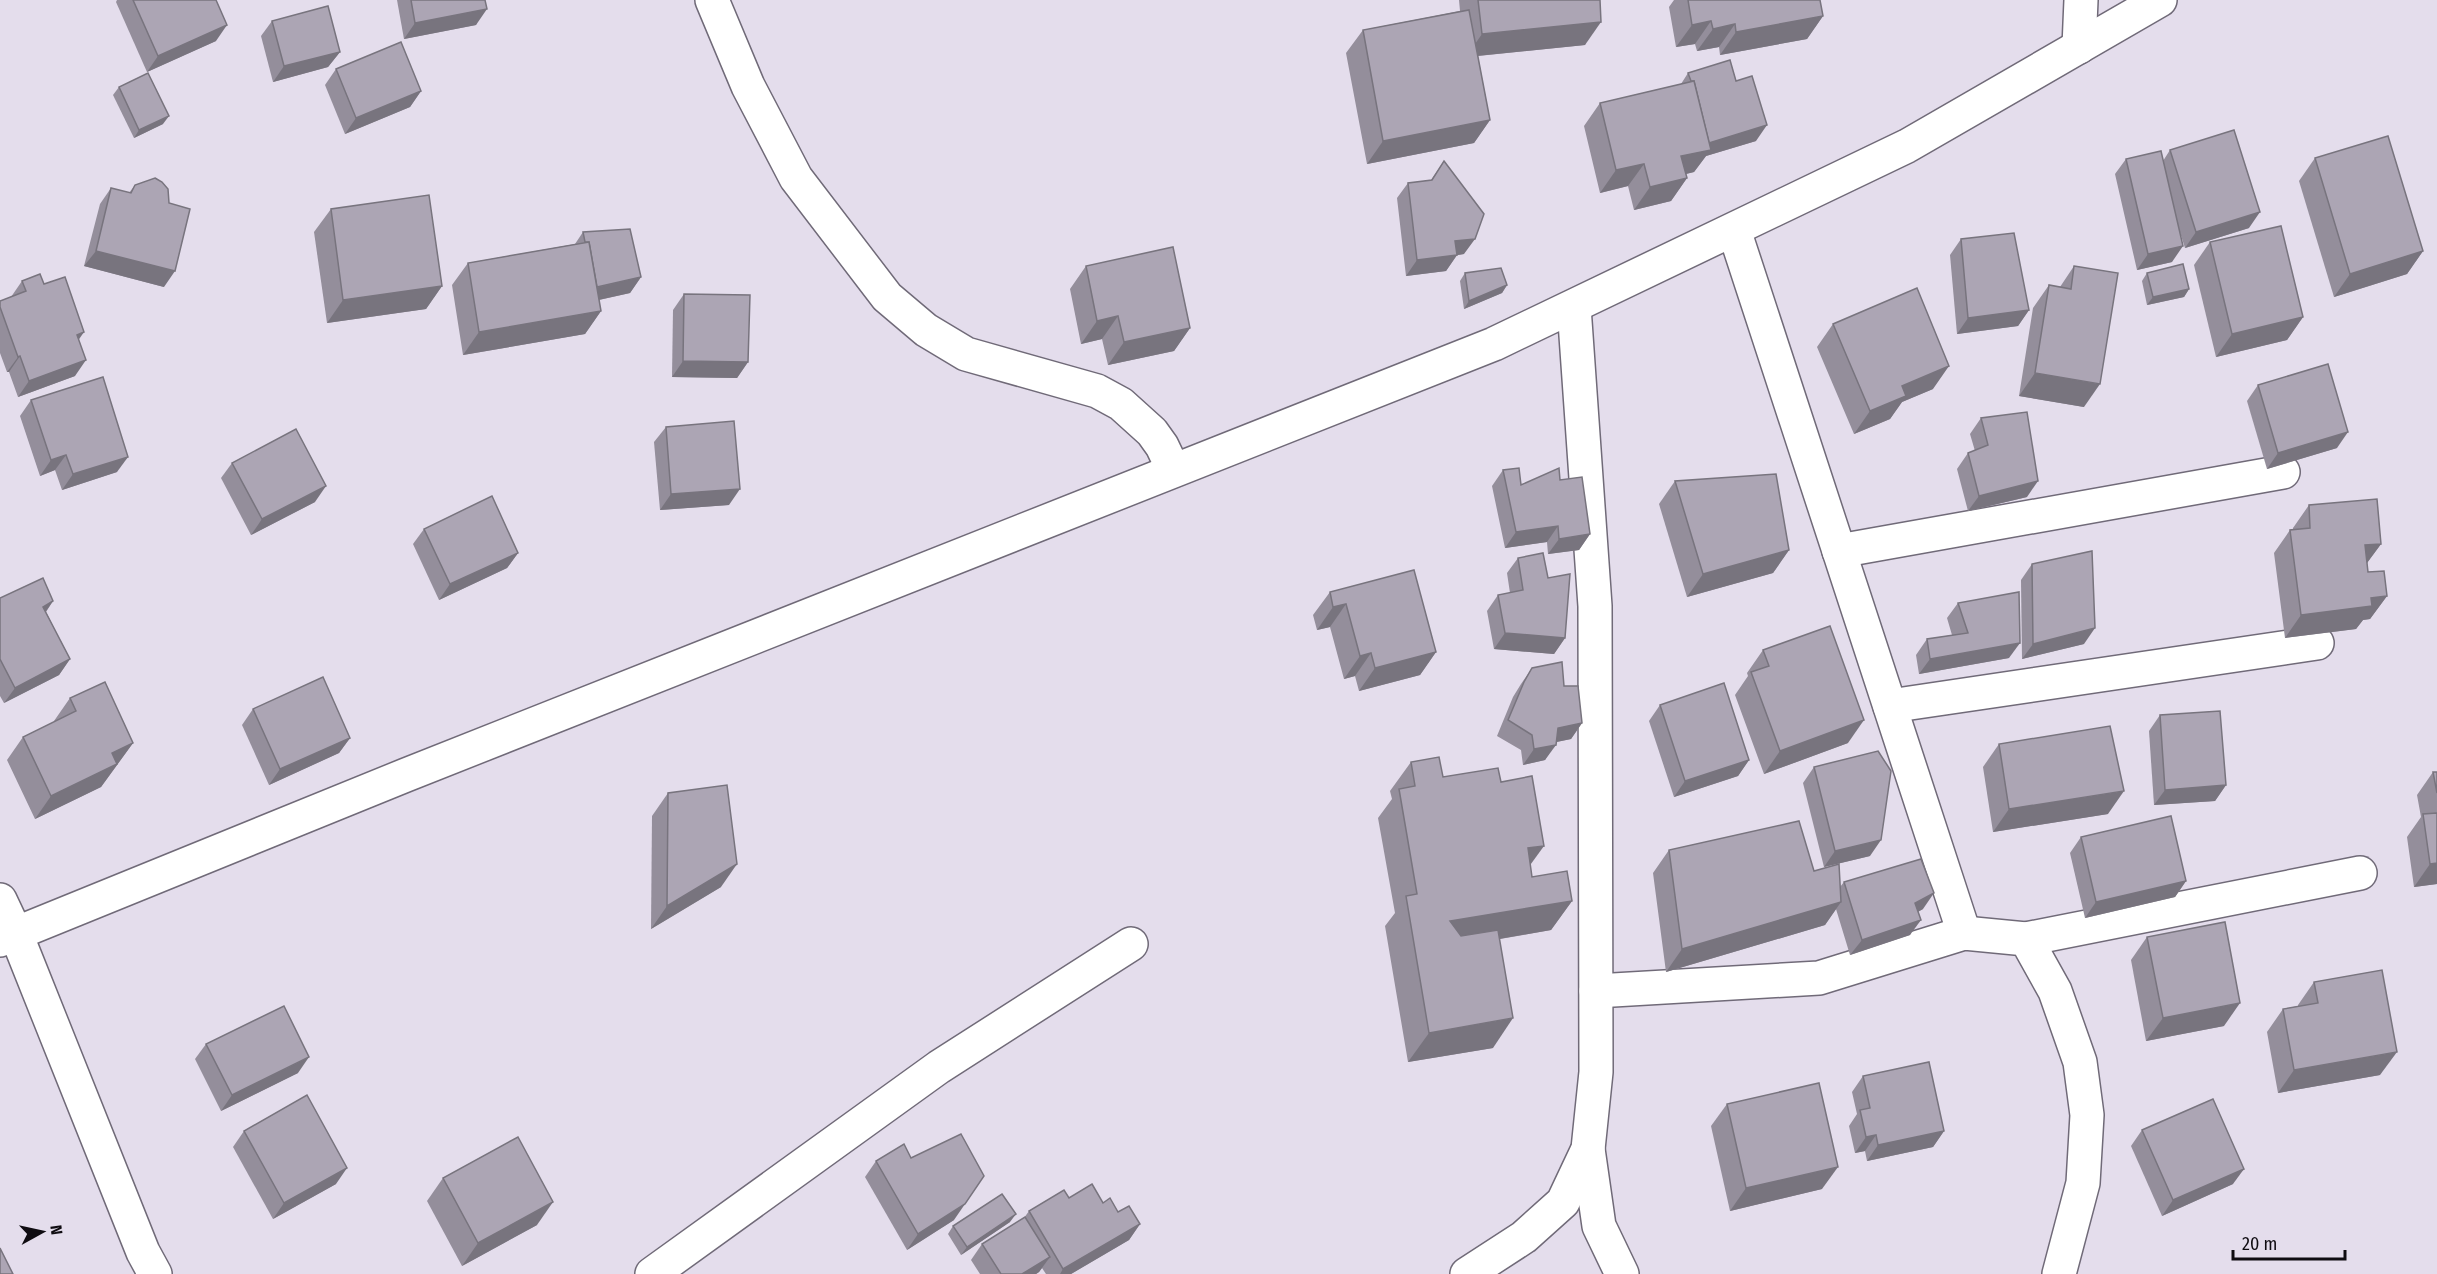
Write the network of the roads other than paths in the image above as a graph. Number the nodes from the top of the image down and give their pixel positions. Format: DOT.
graph roads {
  1 [pos="712,0"];
  2 [pos="2081,0"];
  3 [pos="2160,0"];
  4 [pos="2079,47"];
  5 [pos="1734,230"];
  6 [pos="1574,307"];
  7 [pos="1173,470"];
  8 [pos="2283,472"];
  9 [pos="1839,551"];
  10 [pos="2317,643"];
  11 [pos="1890,706"];
  12 [pos="2360,873"];
  13 [pos="0,900"];
  14 [pos="1964,933"];
  15 [pos="8,937"];
  16 [pos="2026,939"];
  17 [pos="1131,944"];
  18 [pos="1596,991"];
  19 [pos="1588,1149"];
  20 [pos="155,1274"];
  21 [pos="652,1274"];
  22 [pos="1467,1274"];
  23 [pos="1622,1274"];
  24 [pos="2060,1274"];
  1 -- 7 [label="street"];
  2 -- 4 [label="street"];
  3 -- 4 [label="street"];
  4 -- 5 [label="street"];
  5 -- 6 [label="street"];
  5 -- 9 [label="street"];
  6 -- 7 [label="street"];
  6 -- 18 [label="street"];
  7 -- 15 [label="street"];
  8 -- 9 [label="street"];
  9 -- 11 [label="street"];
  10 -- 11 [label="street"];
  11 -- 14 [label="street"];
  12 -- 16 [label="street"];
  13 -- 15 [label="street"];
  14 -- 16 [label="street"];
  14 -- 18 [label="street"];
  15 -- 20 [label="street"];
  16 -- 24 [label="street"];
  17 -- 21 [label="street"];
  18 -- 19 [label="street"];
  19 -- 22 [label="street"];
  19 -- 23 [label="street"];
}
